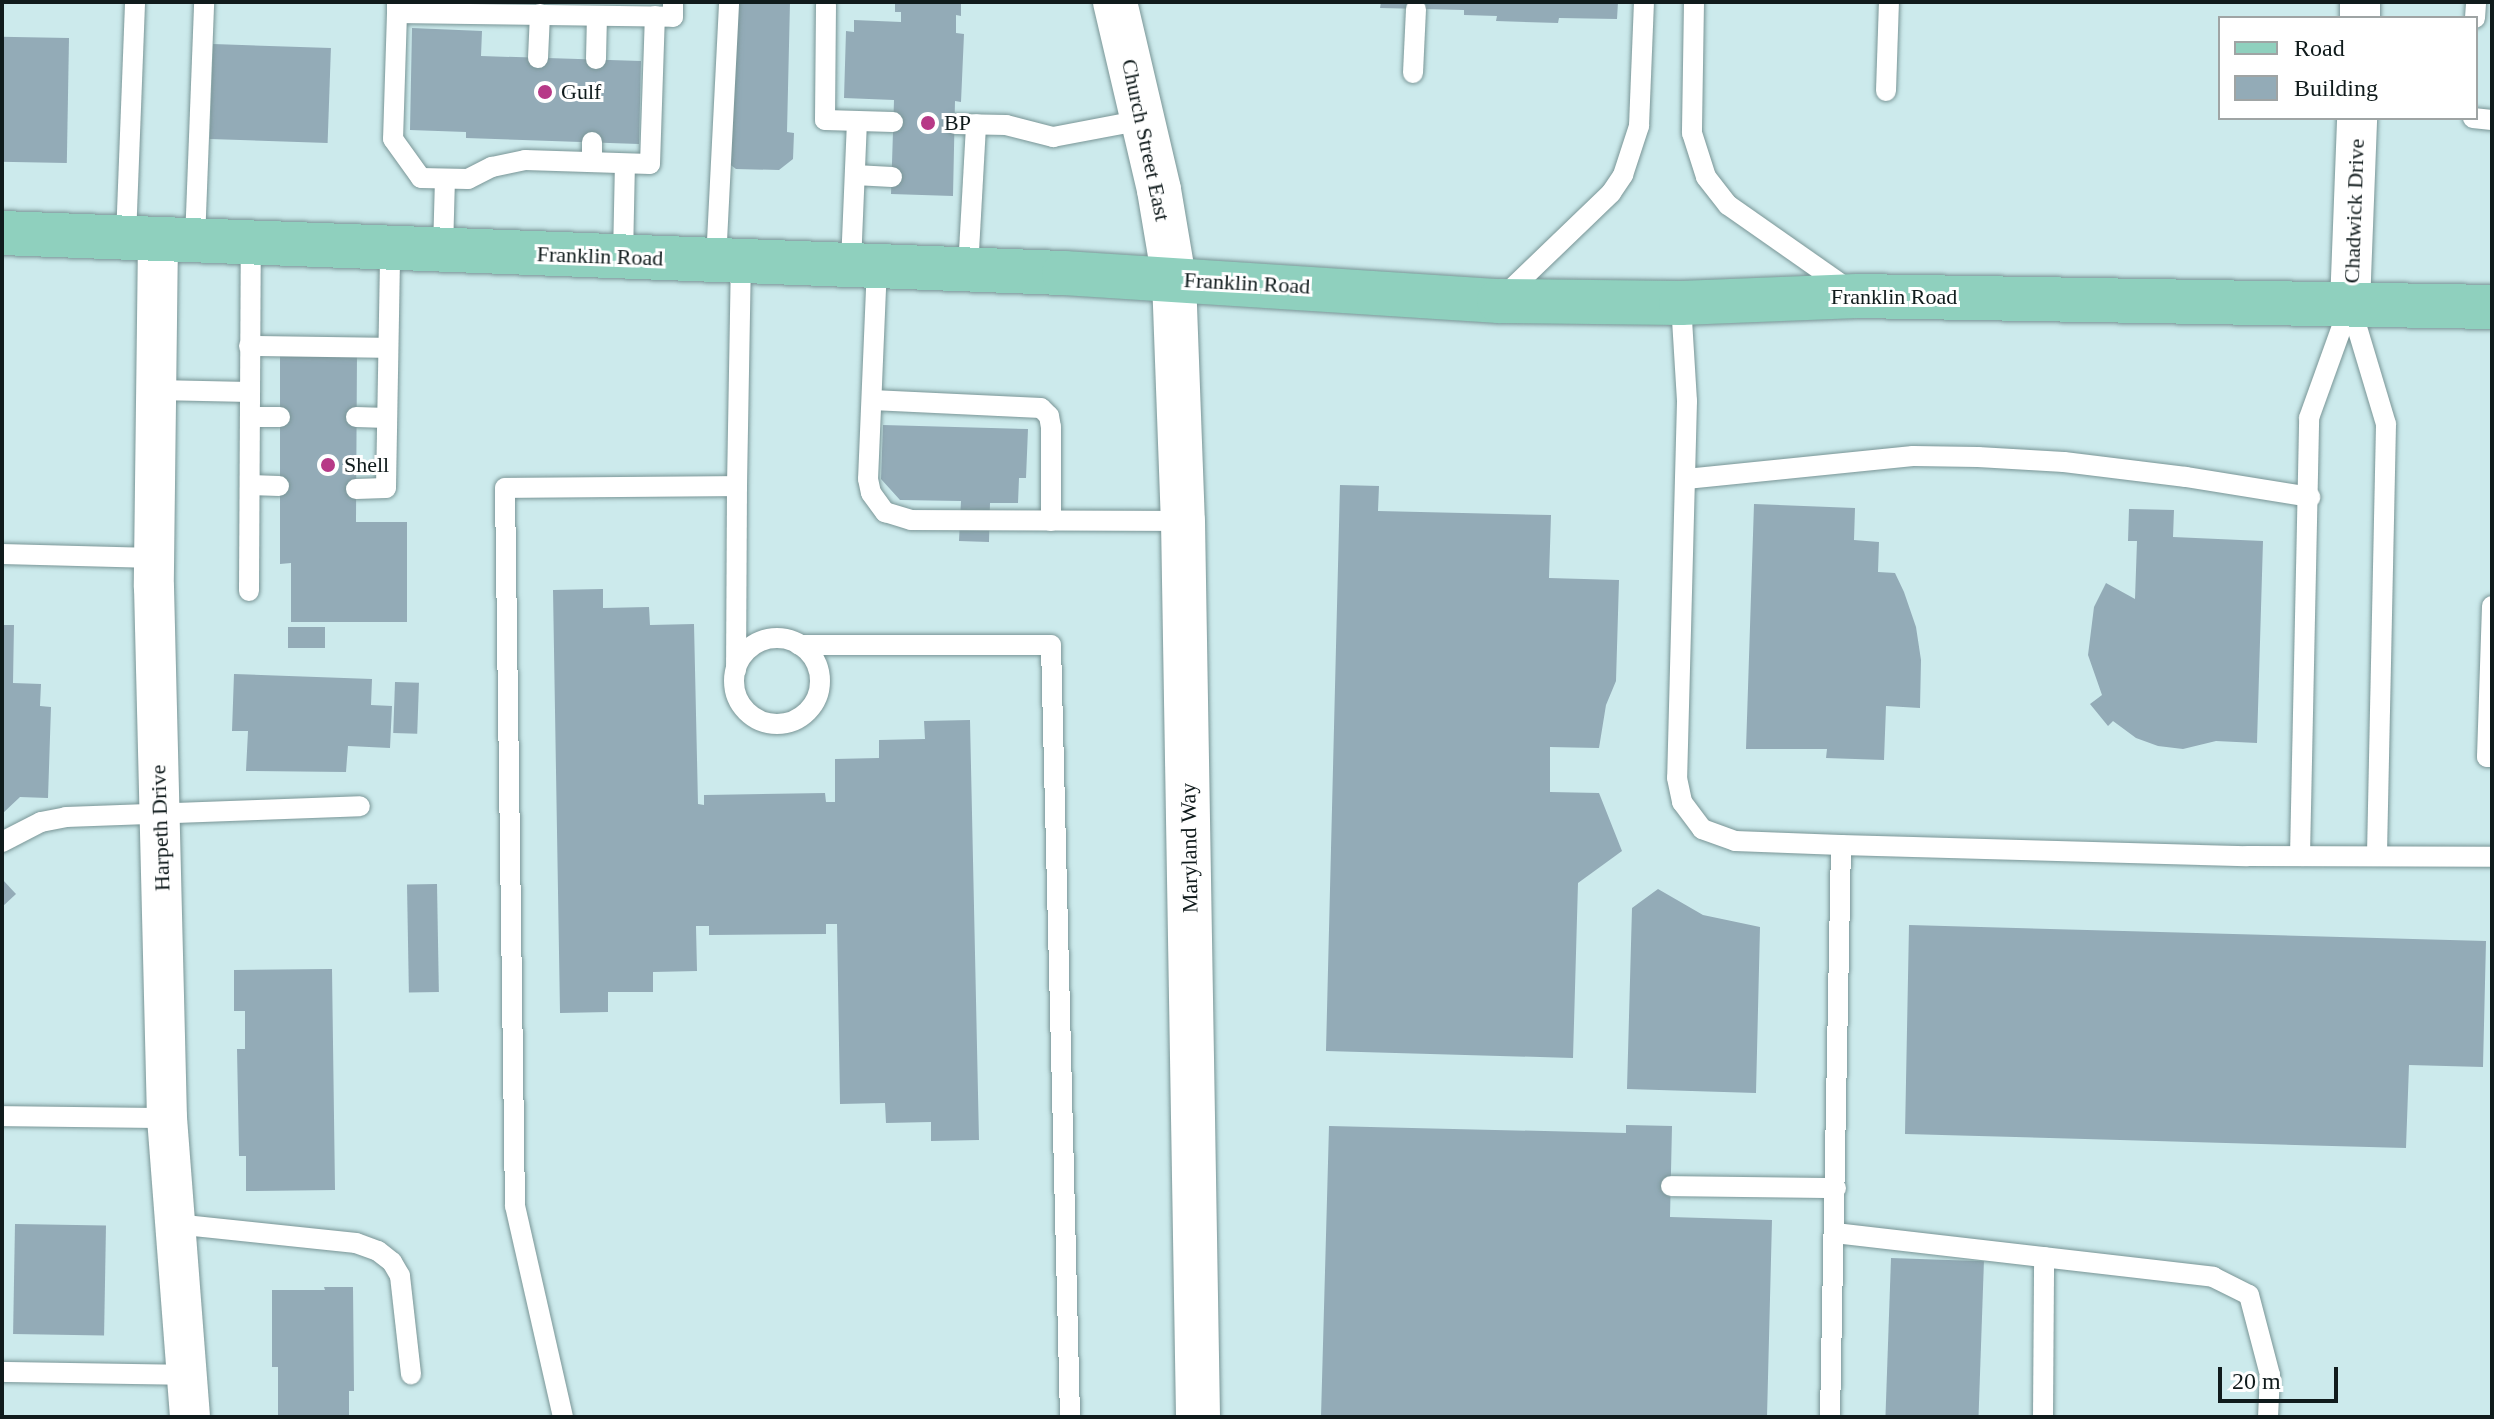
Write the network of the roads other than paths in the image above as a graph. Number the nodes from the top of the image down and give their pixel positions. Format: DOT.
graph roads {
  1 [pos="135,2"];
  2 [pos="204,2"];
  3 [pos="673,2"];
  4 [pos="729,2"];
  5 [pos="1115,2"];
  6 [pos="1644,2"];
  7 [pos="1694,2"];
  8 [pos="1889,2"];
  9 [pos="826,5"];
  10 [pos="397,7"];
  11 [pos="1416,9"];
  12 [pos="540,14"];
  13 [pos="597,16"];
  14 [pos="655,16"];
  15 [pos="538,58"];
  16 [pos="596,59"];
  17 [pos="1413,73"];
  18 [pos="1886,91"];
  19 [pos="1143,120"];
  20 [pos="2357,120"];
  21 [pos="857,121"];
  22 [pos="893,122"];
  23 [pos="955,124"];
  24 [pos="976,124"];
  25 [pos="625,164"];
  26 [pos="855,175"];
  27 [pos="892,177"];
  28 [pos="445,179"];
  29 [pos="2,233"];
  30 [pos="160,239"];
  31 [pos="251,243"];
  32 [pos="390,248"];
  33 [pos="443,250"];
  34 [pos="623,257"];
  35 [pos="728,261"];
  36 [pos="864,265"];
  37 [pos="968,269"];
  38 [pos="1174,279"];
  39 [pos="1857,296"];
  40 [pos="1499,301"];
  41 [pos="1681,303"];
  42 [pos="2350,304"];
  43 [pos="2492,307"];
  44 [pos="249,346"];
  45 [pos="388,348"];
  46 [pos="156,390"];
  47 [pos="250,392"];
  48 [pos="872,400"];
  49 [pos="251,417"];
  50 [pos="280,417"];
  51 [pos="356,417"];
  52 [pos="387,418"];
  53 [pos="1686,479"];
  54 [pos="250,485"];
  55 [pos="279,486"];
  56 [pos="737,486"];
  57 [pos="356,489"];
  58 [pos="2310,497"];
  59 [pos="1051,521"];
  60 [pos="1183,521"];
  61 [pos="2,554"];
  62 [pos="154,558"];
  63 [pos="249,591"];
  64 [pos="2492,606"];
  65 [pos="799,645"];
  66 [pos="736,670"];
  67 [pos="2492,757"];
  68 [pos="360,806"];
  69 [pos="160,811"];
  70 [pos="2,842"];
  71 [pos="1841,845"];
  72 [pos="2300,856"];
  73 [pos="2377,856"];
  74 [pos="2492,857"];
  75 [pos="2,1116"];
  76 [pos="167,1118"];
  77 [pos="1671,1186"];
  78 [pos="1836,1188"];
  79 [pos="175,1224"];
  80 [pos="1835,1233"];
  81 [pos="2044,1257"];
  82 [pos="2,1372"];
  83 [pos="411,1374"];
  84 [pos="185,1375"];
  85 [pos="190,1417"];
  86 [pos="563,1417"];
  87 [pos="1070,1417"];
  88 [pos="1198,1417"];
  89 [pos="1830,1417"];
  90 [pos="2043,1417"];
  91 [pos="2268,1417"];
  1 -- 30 [label="lane"];
  2 -- 30 [label="lane"];
  3 -- 14 [label="lane"];
  4 -- 35 [label="lane"];
  5 -- 19 [label="main road, Church Street East"];
  6 -- 40 [label="lane"];
  7 -- 39 [label="lane"];
  8 -- 18 [label="lane"];
  9 -- 21 [label="lane"];
  10 -- 12 [label="lane"];
  10 -- 28 [label="lane"];
  11 -- 17 [label="lane"];
  12 -- 13 [label="lane"];
  12 -- 15 [label="lane"];
  13 -- 14 [label="lane"];
  13 -- 16 [label="lane"];
  14 -- 25 [label="lane"];
  19 -- 24 [label="lane"];
  19 -- 38 [label="main road, Church Street East"];
  20 -- 42 [label="street, Chadwick Drive"];
  21 -- 22 [label="lane"];
  21 -- 26 [label="lane"];
  23 -- 24 [label="lane"];
  24 -- 37 [label="lane"];
  25 -- 28 [label="lane"];
  25 -- 34 [label="lane"];
  26 -- 27 [label="lane"];
  26 -- 36 [label="lane"];
  28 -- 33 [label="lane"];
  29 -- 30 [label="main road, Franklin Road"];
  30 -- 31 [label="main road, Franklin Road"];
  30 -- 46 [label="street, Harpeth Drive"];
  31 -- 32 [label="main road, Franklin Road"];
  31 -- 44 [label="lane"];
  32 -- 33 [label="main road, Franklin Road"];
  32 -- 45 [label="lane"];
  33 -- 34 [label="main road, Franklin Road"];
  34 -- 35 [label="main road, Franklin Road"];
  35 -- 36 [label="main road, Franklin Road"];
  35 -- 56 [label="lane"];
  36 -- 37 [label="main road, Franklin Road"];
  36 -- 48 [label="lane"];
  37 -- 38 [label="main road, Franklin Road"];
  38 -- 40 [label="main road, Franklin Road"];
  38 -- 60 [label="main road, Maryland Way"];
  39 -- 41 [label="main road, Franklin Road"];
  39 -- 42 [label="main road, Franklin Road"];
  40 -- 41 [label="main road, Franklin Road"];
  41 -- 53 [label="lane"];
  42 -- 43 [label="main road, Franklin Road"];
  42 -- 58 [label="lane"];
  42 -- 73 [label="lane"];
  44 -- 45 [label="lane"];
  44 -- 47 [label="lane"];
  45 -- 52 [label="lane"];
  46 -- 47 [label="lane"];
  46 -- 62 [label="street, Harpeth Drive"];
  47 -- 49 [label="lane"];
  48 -- 59 [label="lane"];
  48 -- 59 [label="lane"];
  49 -- 50 [label="lane"];
  49 -- 54 [label="lane"];
  51 -- 52 [label="lane"];
  52 -- 57 [label="lane"];
  53 -- 58 [label="lane"];
  53 -- 71 [label="lane"];
  54 -- 55 [label="lane"];
  54 -- 63 [label="lane"];
  56 -- 66 [label="lane"];
  56 -- 86 [label="lane"];
  58 -- 72 [label="lane"];
  59 -- 60 [label="lane"];
  60 -- 88 [label="main road, Maryland Way"];
  61 -- 62 [label="lane"];
  62 -- 69 [label="street, Harpeth Drive"];
  64 -- 67 [label="lane"];
  65 -- 66 [label="lane"];
  65 -- 66 [label="lane"];
  65 -- 87 [label="lane"];
  68 -- 69 [label="lane"];
  69 -- 70 [label="lane"];
  69 -- 76 [label="street, Harpeth Drive"];
  71 -- 72 [label="lane"];
  71 -- 78 [label="lane"];
  72 -- 73 [label="lane"];
  73 -- 74 [label="lane"];
  75 -- 76 [label="lane"];
  76 -- 79 [label="street, Harpeth Drive"];
  77 -- 78 [label="lane"];
  78 -- 80 [label="lane"];
  79 -- 83 [label="lane"];
  79 -- 84 [label="street, Harpeth Drive"];
  80 -- 81 [label="lane"];
  80 -- 89 [label="lane"];
  81 -- 90 [label="lane"];
  81 -- 91 [label="lane"];
  82 -- 84 [label="lane"];
  84 -- 85 [label="street, Harpeth Drive"];
}
